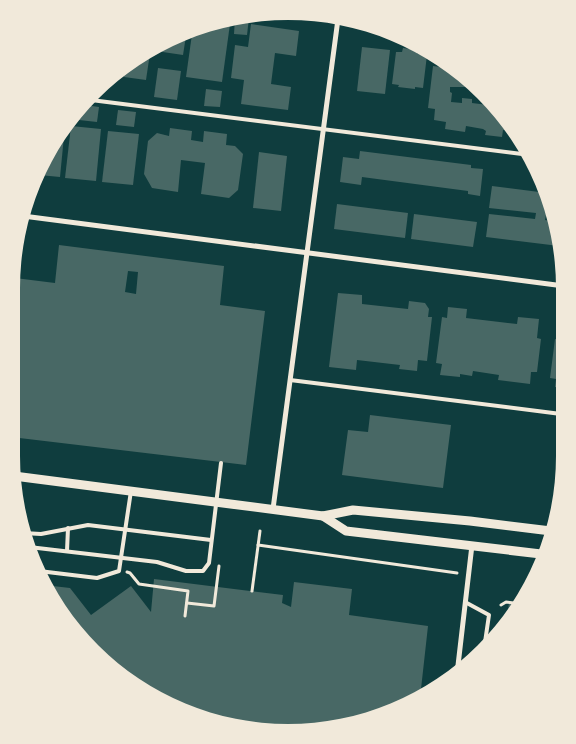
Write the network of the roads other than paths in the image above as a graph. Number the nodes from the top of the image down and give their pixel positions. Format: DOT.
graph roads {
  1 [pos="337,25"];
  2 [pos="96,101"];
  3 [pos="322,130"];
  4 [pos="520,154"];
  5 [pos="30,217"];
  6 [pos="306,253"];
  7 [pos="556,285"];
  8 [pos="290,380"];
  9 [pos="556,413"];
  10 [pos="221,463"];
  11 [pos="21,477"];
  12 [pos="131,491"];
  13 [pos="273,509"];
  14 [pos="323,516"];
  15 [pos="68,528"];
  16 [pos="545,530"];
  17 [pos="31,533"];
  18 [pos="211,540"];
  19 [pos="472,544"];
  20 [pos="36,548"];
  21 [pos="67,551"];
  22 [pos="538,554"];
  23 [pos="46,572"];
  24 [pos="465,602"];
  25 [pos="485,637"];
  26 [pos="458,663"];
  1 -- 3 [label="street"];
  2 -- 3 [label="lane"];
  3 -- 4 [label="lane"];
  3 -- 6 [label="street"];
  5 -- 6 [label="street"];
  6 -- 7 [label="street"];
  6 -- 8 [label="street"];
  8 -- 9 [label="lane"];
  8 -- 13 [label="street"];
  10 -- 18 [label="lane"];
  11 -- 12 [label="street"];
  12 -- 13 [label="street"];
  12 -- 23 [label="lane"];
  13 -- 14 [label="street"];
  14 -- 16 [label="street"];
  14 -- 19 [label="street"];
  15 -- 17 [label="lane"];
  15 -- 18 [label="lane"];
  15 -- 21 [label="lane"];
  18 -- 21 [label="lane"];
  19 -- 22 [label="street"];
  19 -- 24 [label="street"];
  20 -- 21 [label="lane"];
  24 -- 25 [label="lane"];
  24 -- 26 [label="street"];
}
